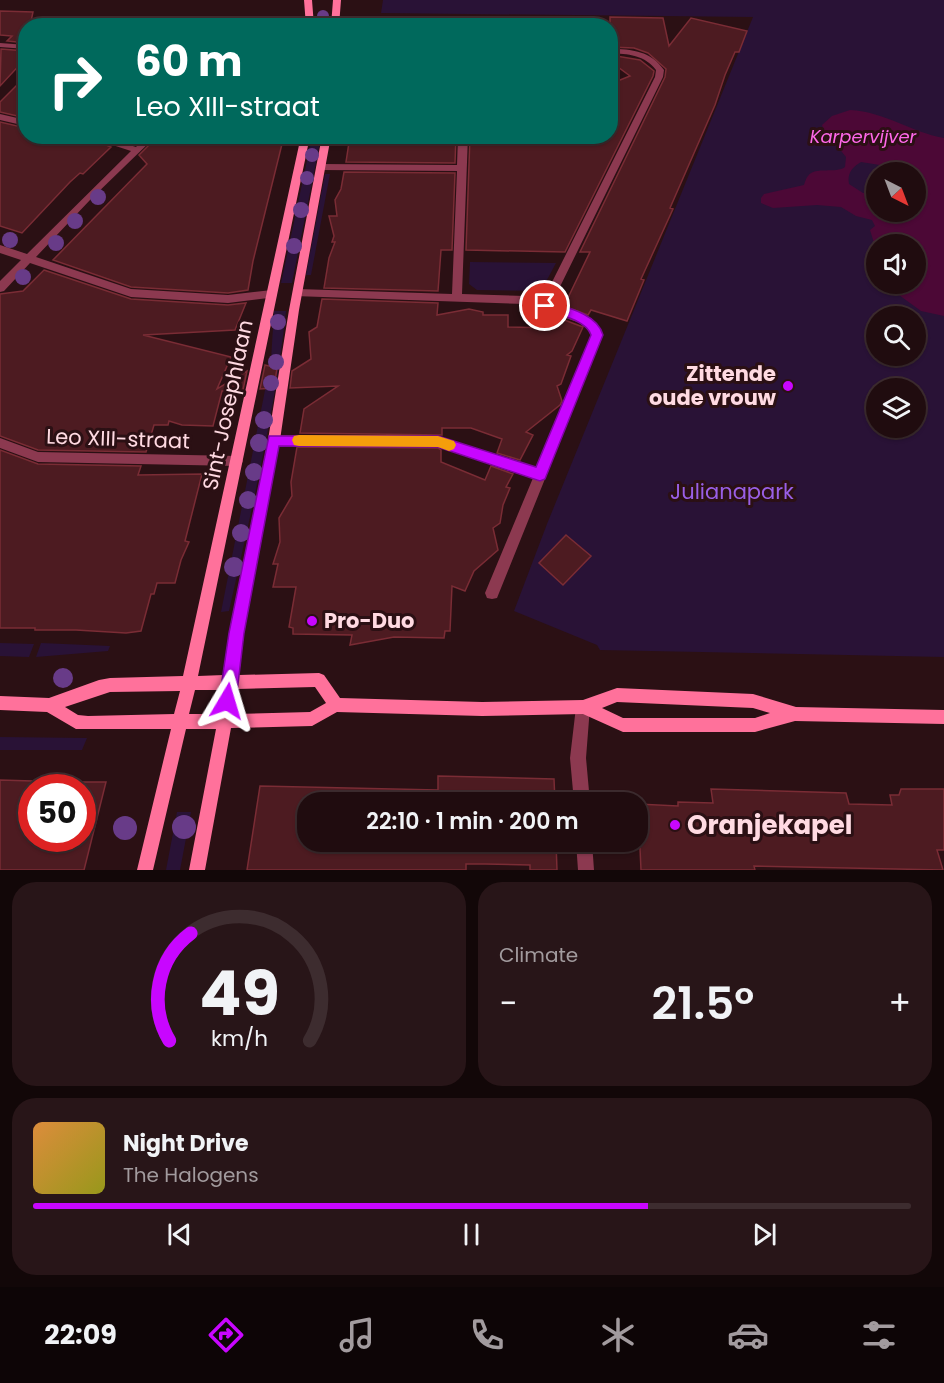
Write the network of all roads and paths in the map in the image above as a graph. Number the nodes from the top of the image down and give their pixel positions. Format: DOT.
graph roads {
  1 [pos="308,3"];
  2 [pos="337,3"];
  3 [pos="309,18"];
  4 [pos="336,18"];
  5 [pos="0,45"];
  6 [pos="18,46"];
  7 [pos="618,51"];
  8 [pos="0,117"];
  9 [pos="18,121"];
  10 [pos="116,144"];
  11 [pos="144,144"];
  12 [pos="304,144"];
  13 [pos="325,144"];
  14 [pos="462,144"];
  15 [pos="137,150"];
  16 [pos="321,166"];
  17 [pos="461,168"];
  18 [pos="0,249"];
  19 [pos="28,259"];
  20 [pos="0,288"];
  21 [pos="298,293"];
  22 [pos="272,294"];
  23 [pos="457,296"];
  24 [pos="545,306"];
  25 [pos="274,440"];
  26 [pos="0,443"];
  27 [pos="237,461"];
  28 [pos="540,475"];
  29 [pos="492,593"];
  30 [pos="230,681"];
  31 [pos="189,683"];
  32 [pos="0,703"];
  33 [pos="49,705"];
  34 [pos="336,705"];
  35 [pos="583,707"];
  36 [pos="796,714"];
  37 [pos="944,717"];
  38 [pos="225,721"];
  39 [pos="180,722"];
  40 [pos="581,792"];
  41 [pos="585,852"];
  42 [pos="145,870"];
  43 [pos="197,870"];
  44 [pos="586,870"];
  1 -- 3 [label="main road"];
  2 -- 4 [label="main road"];
  5 -- 6 [label="street"];
  7 -- 24 [label="street"];
  8 -- 9 [label="street"];
  10 -- 15 [label="street"];
  11 -- 15 [label="street"];
  12 -- 22 [label="main road, Sint-Josephlaan"];
  13 -- 16 [label="main road"];
  14 -- 17 [label="street"];
  15 -- 19 [label="street"];
  16 -- 17 [label="street"];
  16 -- 21 [label="main road"];
  17 -- 23 [label="street"];
  18 -- 19 [label="street"];
  19 -- 20 [label="street"];
  19 -- 22 [label="street"];
  21 -- 23 [label="street"];
  21 -- 25 [label="main road"];
  22 -- 27 [label="main road, Sint-Josephlaan"];
  23 -- 24 [label="street"];
  24 -- 28 [label="street"];
  25 -- 28 [label="street"];
  25 -- 30 [label="main road"];
  26 -- 27 [label="street, Leo XIII-straat"];
  27 -- 31 [label="main road, Sint-Josephlaan"];
  28 -- 29 [label="street"];
  30 -- 31 [label="main road"];
  30 -- 34 [label="main road"];
  30 -- 38 [label="main road"];
  31 -- 33 [label="main road"];
  31 -- 39 [label="main road, Sint-Josephlaan"];
  32 -- 33 [label="main road"];
  33 -- 39 [label="main road"];
  34 -- 35 [label="main road"];
  34 -- 38 [label="main road"];
  35 -- 36 [label="main road"];
  35 -- 36 [label="main road"];
  35 -- 40 [label="street"];
  36 -- 37 [label="main road"];
  38 -- 39 [label="main road"];
  38 -- 43 [label="main road"];
  39 -- 42 [label="main road, Sint-Josephlaan"];
  41 -- 44 [label="street"];
}
